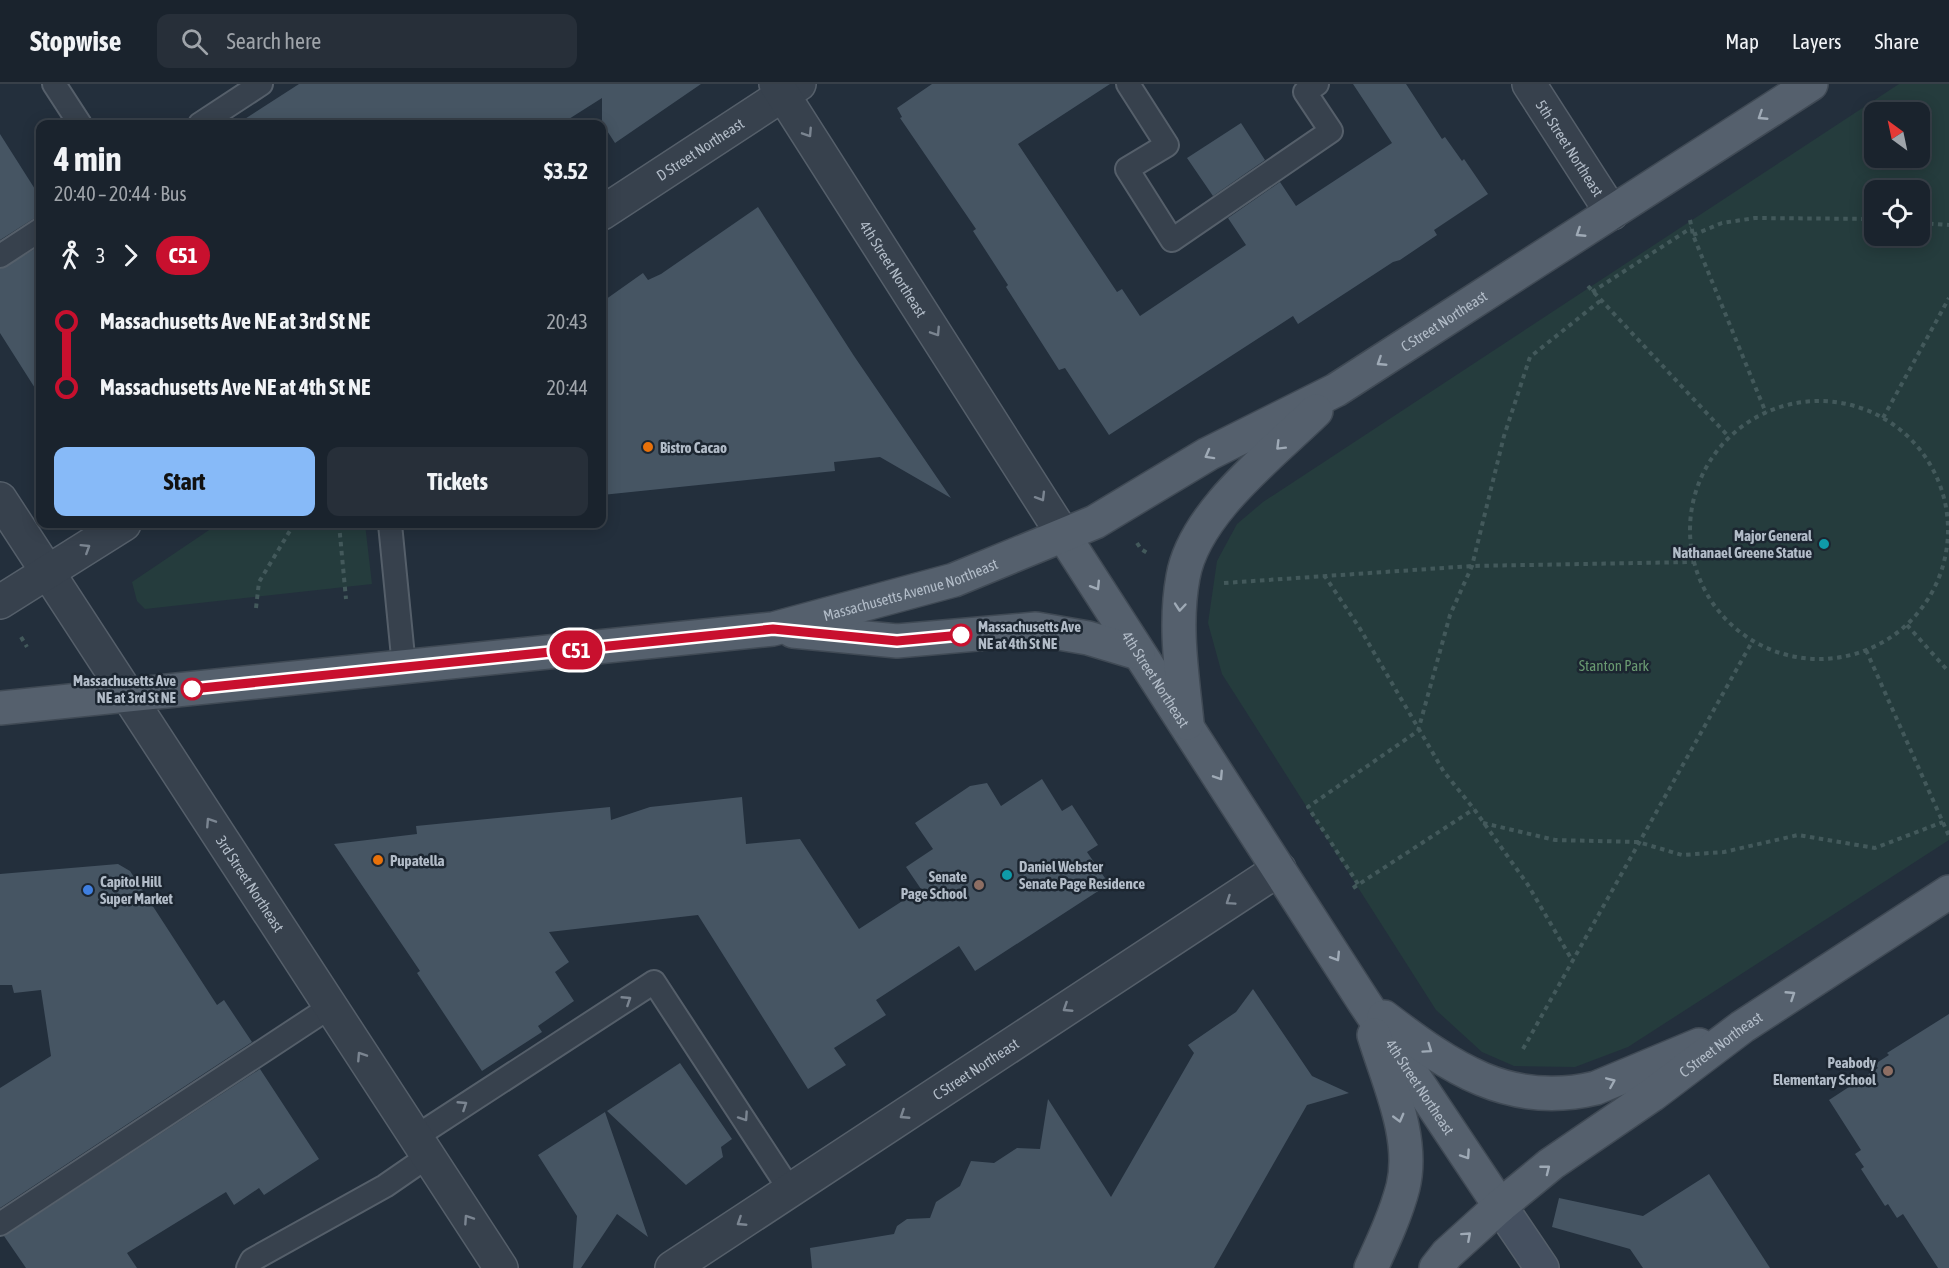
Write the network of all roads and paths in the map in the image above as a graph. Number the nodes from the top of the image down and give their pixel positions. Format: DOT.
graph roads {
  1 [pos="54,84"];
  2 [pos="1128,84"];
  3 [pos="1317,84"];
  4 [pos="1529,84"];
  5 [pos="1811,84"];
  6 [pos="259,85"];
  7 [pos="786,88"];
  8 [pos="77,120"];
  9 [pos="206,120"];
  10 [pos="606,210"];
  11 [pos="1611,213"];
  12 [pos="1864,219"];
  13 [pos="1690,220"];
  14 [pos="1930,224"];
  15 [pos="1949,225"];
  16 [pos="1691,228"];
  17 [pos="36,233"];
  18 [pos="1693,235"];
  19 [pos="0,256"];
  20 [pos="1588,286"];
  21 [pos="1592,292"];
  22 [pos="1949,298"];
  23 [pos="1600,301"];
  24 [pos="1336,390"];
  25 [pos="1766,413"];
  26 [pos="1883,418"];
  27 [pos="1729,437"];
  28 [pos="0,499"];
  29 [pos="1948,519"];
  30 [pos="118,528"];
  31 [pos="292,528"];
  32 [pos="339,528"];
  33 [pos="390,528"];
  34 [pos="1064,536"];
  35 [pos="1135,540"];
  36 [pos="1158,558"];
  37 [pos="1693,562"];
  38 [pos="1472,566"];
  39 [pos="48,573"];
  40 [pos="1323,574"];
  41 [pos="1220,583"];
  42 [pos="346,598"];
  43 [pos="0,602"];
  44 [pos="256,609"];
  45 [pos="1907,625"];
  46 [pos="773,629"];
  47 [pos="1752,642"];
  48 [pos="1866,650"];
  49 [pos="1138,653"];
  50 [pos="404,667"];
  51 [pos="1949,672"];
  52 [pos="128,694"];
  53 [pos="0,708"];
  54 [pos="1187,727"];
  55 [pos="1418,730"];
  56 [pos="1474,809"];
  57 [pos="1943,822"];
  58 [pos="1483,823"];
  59 [pos="1948,829"];
  60 [pos="1949,836"];
  61 [pos="1638,842"];
  62 [pos="1279,868"];
  63 [pos="1358,884"];
  64 [pos="1353,888"];
  65 [pos="1949,892"];
  66 [pos="1572,960"];
  67 [pos="1364,1002"];
  68 [pos="330,1007"];
  69 [pos="1742,1027"];
  70 [pos="1519,1056"];
  71 [pos="421,1147"];
  72 [pos="790,1190"];
  73 [pos="1500,1206"];
  74 [pos="0,1224"];
  75 [pos="248,1268"];
  76 [pos="501,1268"];
  77 [pos="672,1268"];
  78 [pos="1371,1268"];
  79 [pos="1436,1268"];
  80 [pos="1542,1268"];
  1 -- 8 [label="lane"];
  2 -- 3 [label="lane"];
  4 -- 11 [label="street, 5th Street Northeast"];
  5 -- 11 [label="main road, C Street Northeast, one-way"];
  6 -- 9 [label="lane"];
  7 -- 10 [label="street, D Street Northeast"];
  7 -- 34 [label="street, 4th Street Northeast, one-way"];
  11 -- 24 [label="main road, C Street Northeast, one-way"];
  12 -- 18 [label="path"];
  13 -- 16 [label="path"];
  14 -- 15 [label="path"];
  16 -- 18 [label="path"];
  16 -- 21 [label="path"];
  17 -- 19 [label="lane"];
  18 -- 25 [label="path"];
  20 -- 21 [label="path"];
  21 -- 23 [label="path"];
  22 -- 26 [label="path"];
  23 -- 27 [label="path"];
  23 -- 38 [label="path"];
  24 -- 34 [label="main road, C Street Northeast, one-way"];
  24 -- 54 [label="main road, one-way"];
  25 -- 26 [label="path"];
  25 -- 27 [label="path"];
  26 -- 29 [label="path"];
  27 -- 37 [label="path"];
  28 -- 39 [label="street, 3rd Street Northeast"];
  29 -- 45 [label="path"];
  39 -- 30 [label="street, one-way"];
  31 -- 44 [label="path"];
  32 -- 42 [label="path"];
  33 -- 50 [label="lane"];
  34 -- 46 [label="main road, Massachusetts Avenue Northeast"];
  34 -- 49 [label="main road, 4th Street Northeast, one-way"];
  35 -- 36 [label="path"];
  37 -- 38 [label="path"];
  37 -- 47 [label="path"];
  38 -- 40 [label="path"];
  38 -- 55 [label="path"];
  39 -- 43 [label="street"];
  39 -- 52 [label="street, 3rd Street Northeast"];
  40 -- 41 [label="path"];
  40 -- 55 [label="path"];
  45 -- 48 [label="path"];
  45 -- 51 [label="path"];
  46 -- 49 [label="main road"];
  46 -- 50 [label="main road, Massachusetts Avenue Northeast"];
  47 -- 48 [label="path"];
  47 -- 61 [label="path"];
  48 -- 57 [label="path"];
  49 -- 54 [label="main road, 4th Street Northeast"];
  50 -- 52 [label="main road, Massachusetts Avenue Northeast"];
  52 -- 53 [label="main road, Massachusetts Avenue Northeast"];
  68 -- 52 [label="street, 3rd Street Northeast, one-way"];
  54 -- 62 [label="main road, 4th Street Northeast, one-way"];
  55 -- 56 [label="path"];
  55 -- 63 [label="path"];
  56 -- 58 [label="path"];
  56 -- 63 [label="path"];
  57 -- 59 [label="path"];
  57 -- 61 [label="path"];
  58 -- 61 [label="path"];
  58 -- 66 [label="path"];
  59 -- 60 [label="path"];
  61 -- 66 [label="path"];
  62 -- 67 [label="main road, 4th Street Northeast, one-way"];
  62 -- 72 [label="street, C Street Northeast, one-way"];
  63 -- 64 [label="path"];
  69 -- 65 [label="main road, C Street Northeast, one-way"];
  66 -- 70 [label="path"];
  67 -- 69 [label="main road, one-way"];
  67 -- 73 [label="main road, 4th Street Northeast, one-way"];
  67 -- 78 [label="main road, one-way"];
  71 -- 68 [label="street, 3rd Street Northeast, one-way"];
  68 -- 74 [label="lane"];
  73 -- 69 [label="main road, C Street Northeast, one-way"];
  71 -- 72 [label="lane, one-way"];
  71 -- 75 [label="lane"];
  76 -- 71 [label="street, 3rd Street Northeast, one-way"];
  72 -- 77 [label="street, C Street Northeast, one-way"];
  79 -- 73 [label="main road, C Street Northeast, one-way"];
  73 -- 80 [label="main road, 4th Street Northeast"];
}
